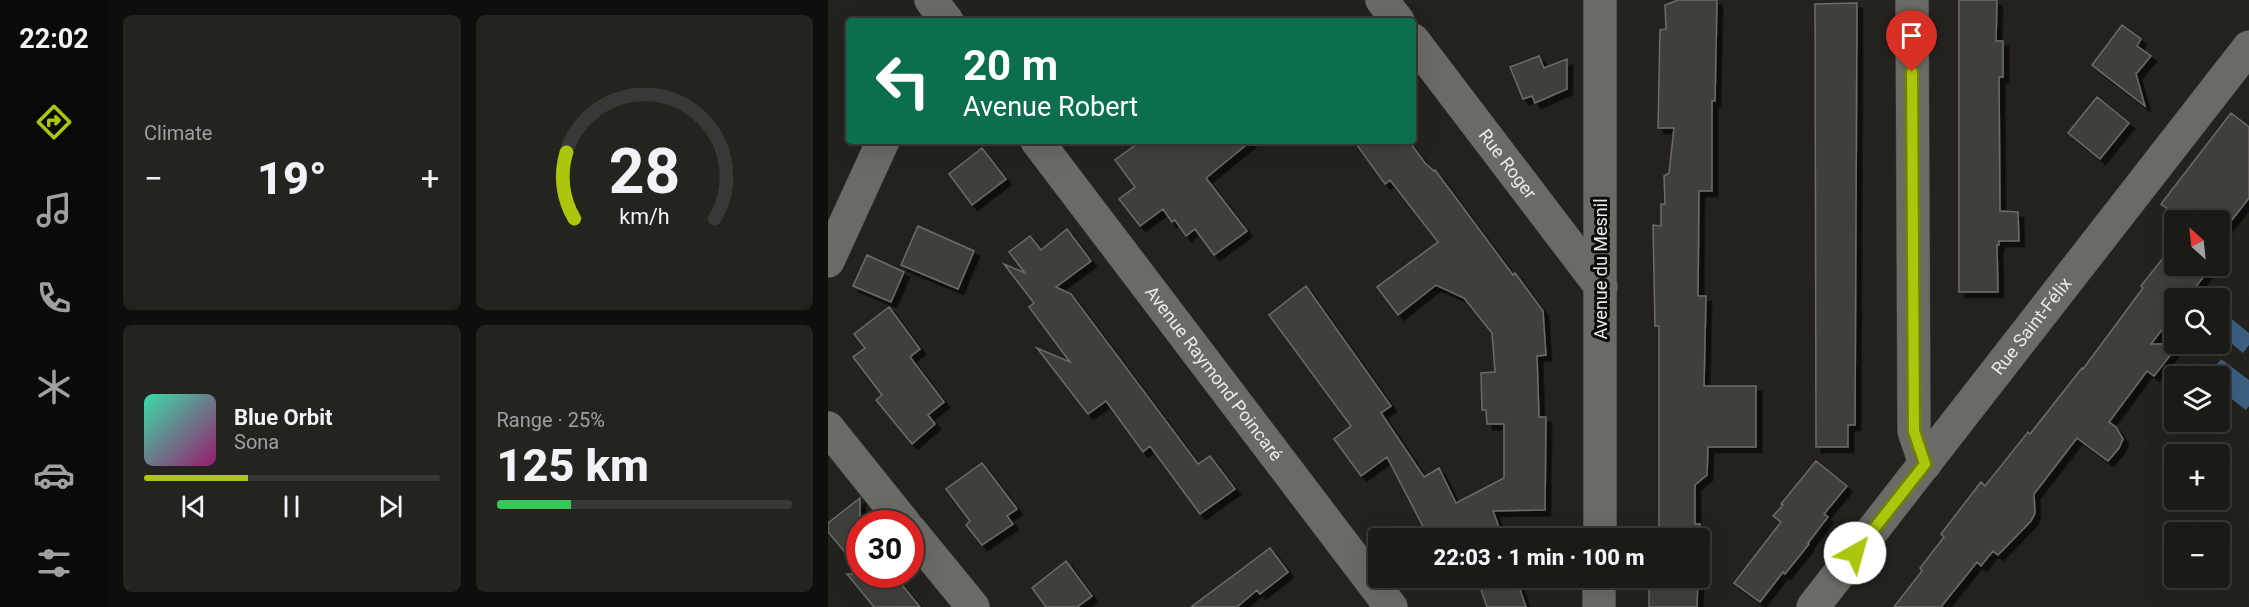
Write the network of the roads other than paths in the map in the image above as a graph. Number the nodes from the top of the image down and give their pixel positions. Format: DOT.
graph roads {
  1 [pos="1383,0"];
  2 [pos="1600,0"];
  3 [pos="1912,0"];
  4 [pos="1396,18"];
  5 [pos="1416,44"];
  6 [pos="2249,47"];
  7 [pos="882,144"];
  8 [pos="1039,144"];
  9 [pos="828,261"];
  10 [pos="1601,287"];
  11 [pos="828,428"];
  12 [pos="1925,464"];
  13 [pos="895,510"];
  14 [pos="1600,528"];
  15 [pos="924,547"];
  16 [pos="1599,588"];
  17 [pos="973,607"];
  18 [pos="1391,607"];
  19 [pos="1599,607"];
  20 [pos="1813,607"];
  1 -- 4 [label="street"];
  2 -- 10 [label="street, Avenue du Mesnil"];
  3 -- 12 [label="street"];
  5 -- 10 [label="street, Rue Roger"];
  6 -- 12 [label="street, Rue Saint-Félix"];
  7 -- 9 [label="street"];
  8 -- 18 [label="street, Avenue Raymond Poincaré"];
  10 -- 14 [label="street, Avenue du Mesnil"];
  11 -- 13 [label="street"];
  12 -- 20 [label="street, Rue Saint-Félix"];
  15 -- 17 [label="street"];
  16 -- 19 [label="street"];
}
